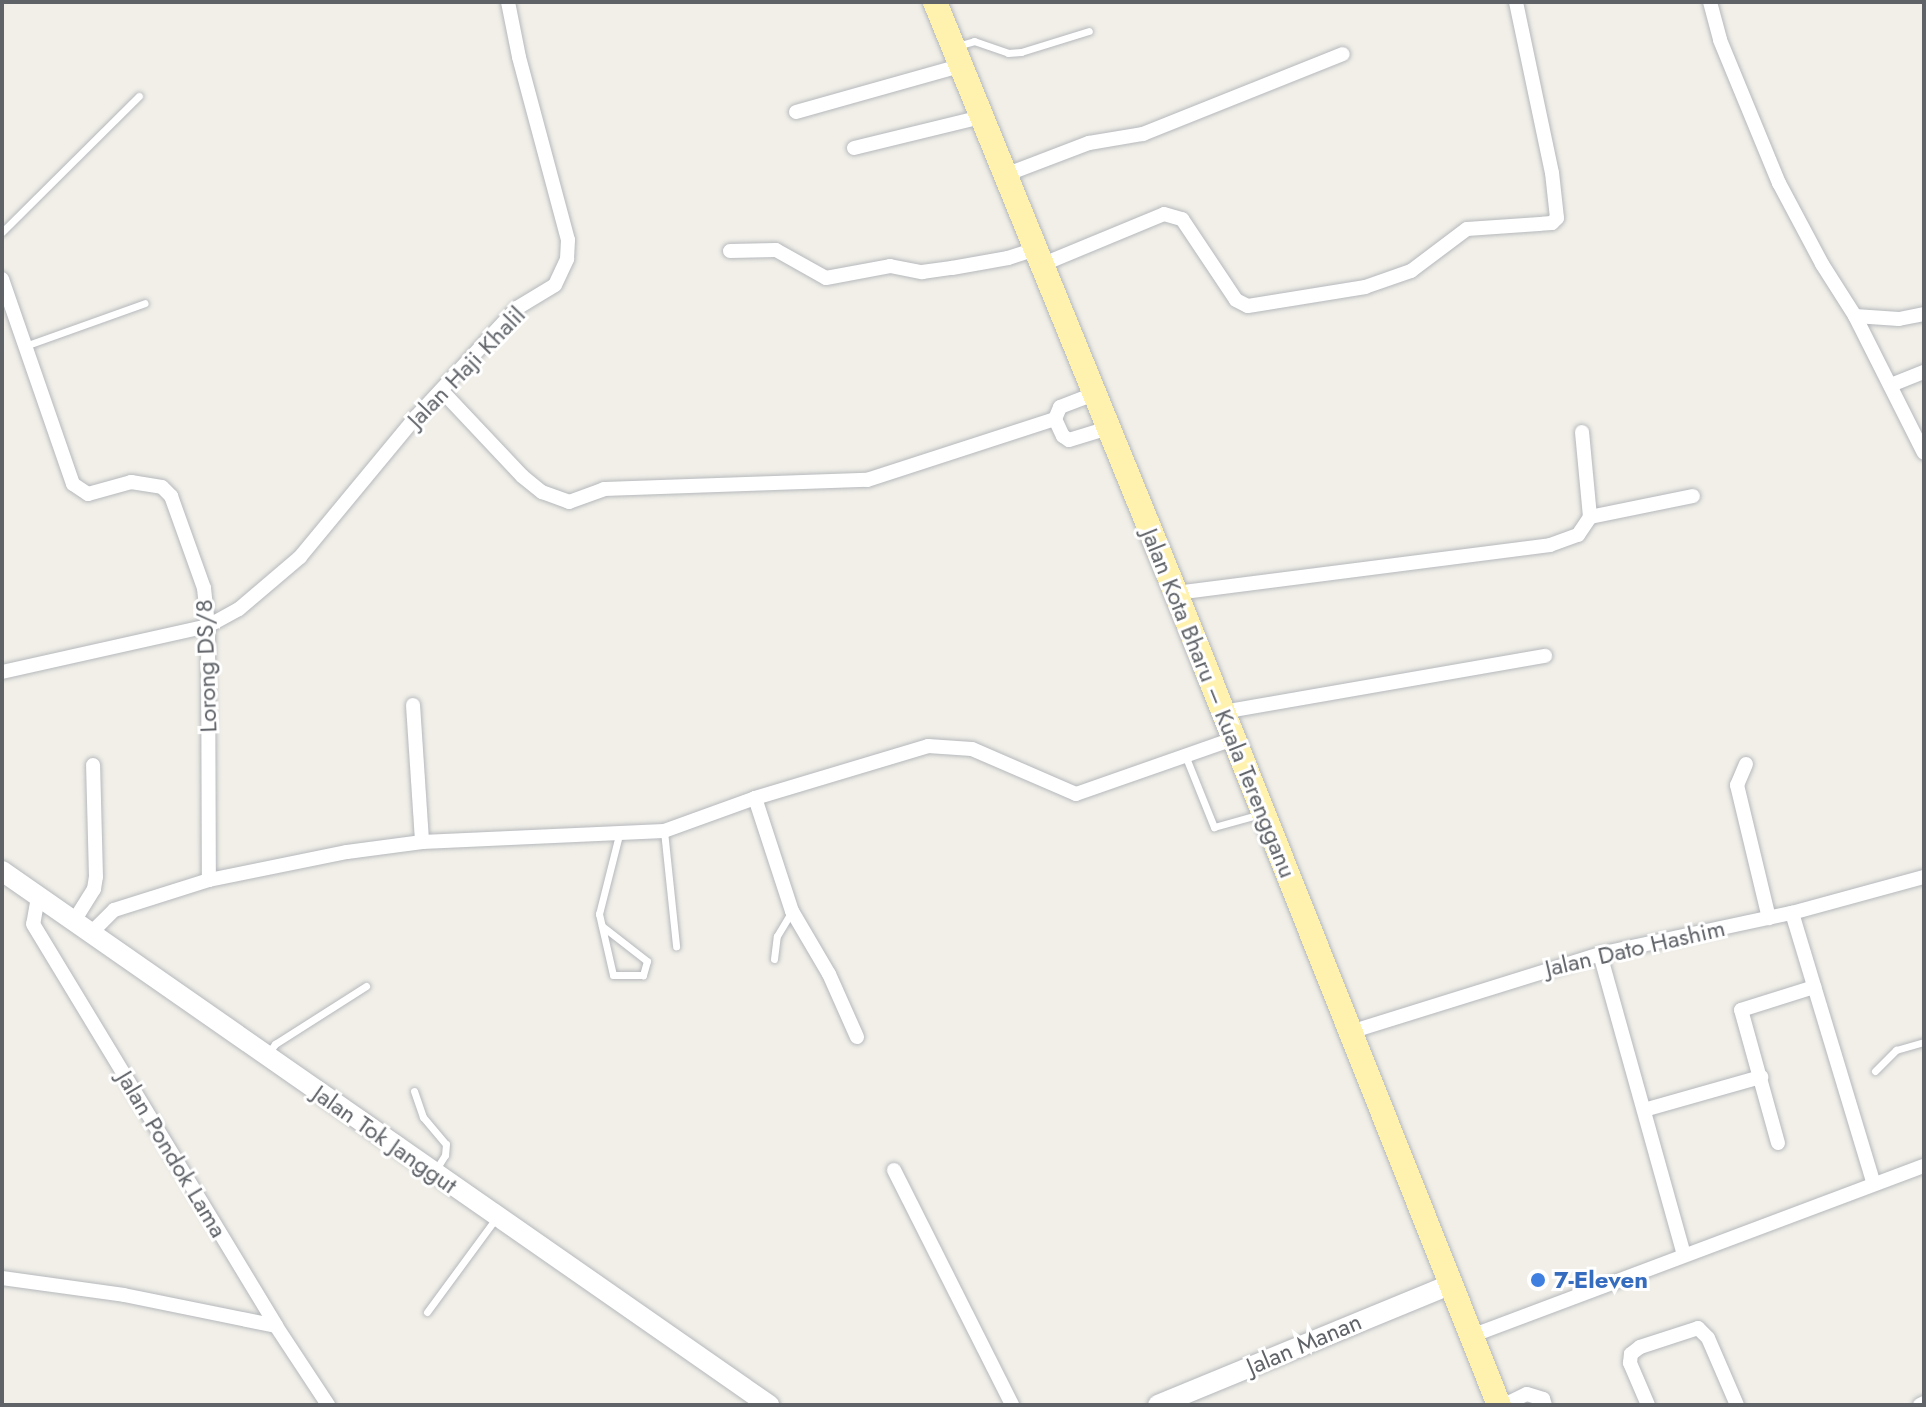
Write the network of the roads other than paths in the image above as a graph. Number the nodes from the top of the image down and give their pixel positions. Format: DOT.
graph roads {
  1 [pos="508,2"];
  2 [pos="935,2"];
  3 [pos="1516,2"];
  4 [pos="1710,2"];
  5 [pos="1089,31"];
  6 [pos="1343,54"];
  7 [pos="957,57"];
  8 [pos="139,96"];
  9 [pos="796,112"];
  10 [pos="981,117"];
  11 [pos="854,148"];
  12 [pos="1005,175"];
  13 [pos="2,232"];
  14 [pos="730,251"];
  15 [pos="1038,257"];
  16 [pos="2,279"];
  17 [pos="145,303"];
  18 [pos="1924,314"];
  19 [pos="1855,316"];
  20 [pos="25,346"];
  21 [pos="1924,372"];
  22 [pos="1891,385"];
  23 [pos="442,391"];
  24 [pos="1094,394"];
  25 [pos="1055,419"];
  26 [pos="1108,428"];
  27 [pos="1582,432"];
  28 [pos="1924,453"];
  29 [pos="1693,496"];
  30 [pos="1590,517"];
  31 [pos="1176,593"];
  32 [pos="208,626"];
  33 [pos="1545,656"];
  34 [pos="2,672"];
  35 [pos="413,705"];
  36 [pos="1223,712"];
  37 [pos="1233,739"];
  38 [pos="1185,755"];
  39 [pos="1746,764"];
  40 [pos="93,765"];
  41 [pos="755,798"];
  42 [pos="1263,813"];
  43 [pos="664,831"];
  44 [pos="619,835"];
  45 [pos="422,842"];
  46 [pos="2,871"];
  47 [pos="1924,877"];
  48 [pos="209,880"];
  49 [pos="38,897"];
  50 [pos="792,911"];
  51 [pos="1792,913"];
  52 [pos="1769,918"];
  53 [pos="83,926"];
  54 [pos="602,926"];
  55 [pos="676,946"];
  56 [pos="1600,954"];
  57 [pos="774,959"];
  58 [pos="366,986"];
  59 [pos="1814,987"];
  60 [pos="1350,1032"];
  61 [pos="857,1037"];
  62 [pos="1924,1042"];
  63 [pos="266,1056"];
  64 [pos="1875,1071"];
  65 [pos="1761,1077"];
  66 [pos="414,1091"];
  67 [pos="1644,1110"];
  68 [pos="1778,1143"];
  69 [pos="1924,1167"];
  70 [pos="894,1170"];
  71 [pos="433,1174"];
  72 [pos="1874,1184"];
  73 [pos="496,1218"];
  74 [pos="1684,1254"];
  75 [pos="2,1278"];
  76 [pos="1451,1284"];
  77 [pos="427,1312"];
  78 [pos="276,1326"];
  79 [pos="1471,1336"];
  80 [pos="1164,1404"];
  81 [pos="328,1405"];
  82 [pos="769,1405"];
  83 [pos="1012,1405"];
  84 [pos="1501,1405"];
  85 [pos="1545,1405"];
  86 [pos="1648,1405"];
  87 [pos="1737,1405"];
  1 -- 23 [label="street, Jalan Haji Khalil"];
  2 -- 7 [label="main road, Jalan Kota Bharu – Kuala Terengganu"];
  3 -- 15 [label="street"];
  4 -- 19 [label="street"];
  5 -- 7 [label="lane"];
  6 -- 12 [label="street"];
  7 -- 9 [label="street"];
  7 -- 10 [label="main road, Jalan Kota Bharu – Kuala Terengganu"];
  8 -- 13 [label="lane"];
  10 -- 11 [label="street"];
  10 -- 12 [label="main road, Jalan Kota Bharu – Kuala Terengganu"];
  12 -- 15 [label="main road, Jalan Kota Bharu – Kuala Terengganu"];
  14 -- 15 [label="street"];
  15 -- 24 [label="main road, Jalan Kota Bharu – Kuala Terengganu"];
  16 -- 20 [label="street, Lorong DS/8"];
  17 -- 20 [label="lane"];
  18 -- 19 [label="street"];
  19 -- 22 [label="street"];
  20 -- 32 [label="street, Lorong DS/8"];
  21 -- 22 [label="street"];
  22 -- 28 [label="street"];
  23 -- 25 [label="street"];
  23 -- 32 [label="street, Jalan Haji Khalil"];
  24 -- 25 [label="street"];
  24 -- 26 [label="main road, Jalan Kota Bharu – Kuala Terengganu"];
  25 -- 26 [label="street"];
  26 -- 31 [label="main road, Jalan Kota Bharu – Kuala Terengganu"];
  27 -- 30 [label="street"];
  29 -- 30 [label="street"];
  30 -- 31 [label="street"];
  31 -- 36 [label="main road, Jalan Kota Bharu – Kuala Terengganu"];
  32 -- 34 [label="street, Jalan Haji Khalil"];
  32 -- 48 [label="street, Lorong DS/8"];
  33 -- 36 [label="street"];
  35 -- 45 [label="street"];
  36 -- 37 [label="main road, Jalan Kota Bharu – Kuala Terengganu"];
  37 -- 38 [label="street"];
  37 -- 42 [label="main road, Jalan Kota Bharu – Kuala Terengganu"];
  38 -- 41 [label="street"];
  38 -- 42 [label="lane"];
  39 -- 52 [label="street"];
  40 -- 53 [label="street"];
  41 -- 43 [label="street"];
  41 -- 50 [label="street"];
  42 -- 60 [label="main road, Jalan Kota Bharu – Kuala Terengganu"];
  43 -- 44 [label="street"];
  43 -- 55 [label="lane"];
  44 -- 45 [label="street"];
  44 -- 54 [label="lane"];
  45 -- 48 [label="street"];
  46 -- 49 [label="main road, Jalan Tok Janggut"];
  47 -- 51 [label="street, Jalan Dato Hashim"];
  48 -- 53 [label="street"];
  49 -- 53 [label="main road, Jalan Tok Janggut"];
  49 -- 78 [label="street, Jalan Pondok Lama"];
  50 -- 57 [label="lane"];
  50 -- 61 [label="street"];
  51 -- 52 [label="street, Jalan Dato Hashim"];
  51 -- 59 [label="street"];
  52 -- 56 [label="street, Jalan Dato Hashim"];
  53 -- 63 [label="main road, Jalan Tok Janggut"];
  54 -- 54 [label="lane"];
  56 -- 60 [label="street, Jalan Dato Hashim"];
  56 -- 67 [label="street"];
  58 -- 63 [label="lane"];
  59 -- 65 [label="street"];
  59 -- 72 [label="street"];
  60 -- 76 [label="main road, Jalan Kota Bharu – Kuala Terengganu"];
  62 -- 64 [label="lane"];
  63 -- 71 [label="main road, Jalan Tok Janggut"];
  65 -- 67 [label="street"];
  65 -- 68 [label="street"];
  66 -- 71 [label="lane"];
  67 -- 74 [label="street"];
  69 -- 72 [label="street"];
  70 -- 83 [label="street"];
  71 -- 73 [label="main road, Jalan Tok Janggut"];
  72 -- 74 [label="street"];
  73 -- 77 [label="lane"];
  73 -- 82 [label="main road, Jalan Tok Janggut"];
  74 -- 79 [label="street"];
  75 -- 78 [label="street"];
  76 -- 79 [label="main road, Jalan Kota Bharu – Kuala Terengganu"];
  76 -- 80 [label="main road, Jalan Manan"];
  78 -- 81 [label="street, Jalan Pondok Lama"];
  79 -- 84 [label="main road, Jalan Kota Bharu – Kuala Terengganu"];
  84 -- 85 [label="street"];
  86 -- 87 [label="street"];
}
